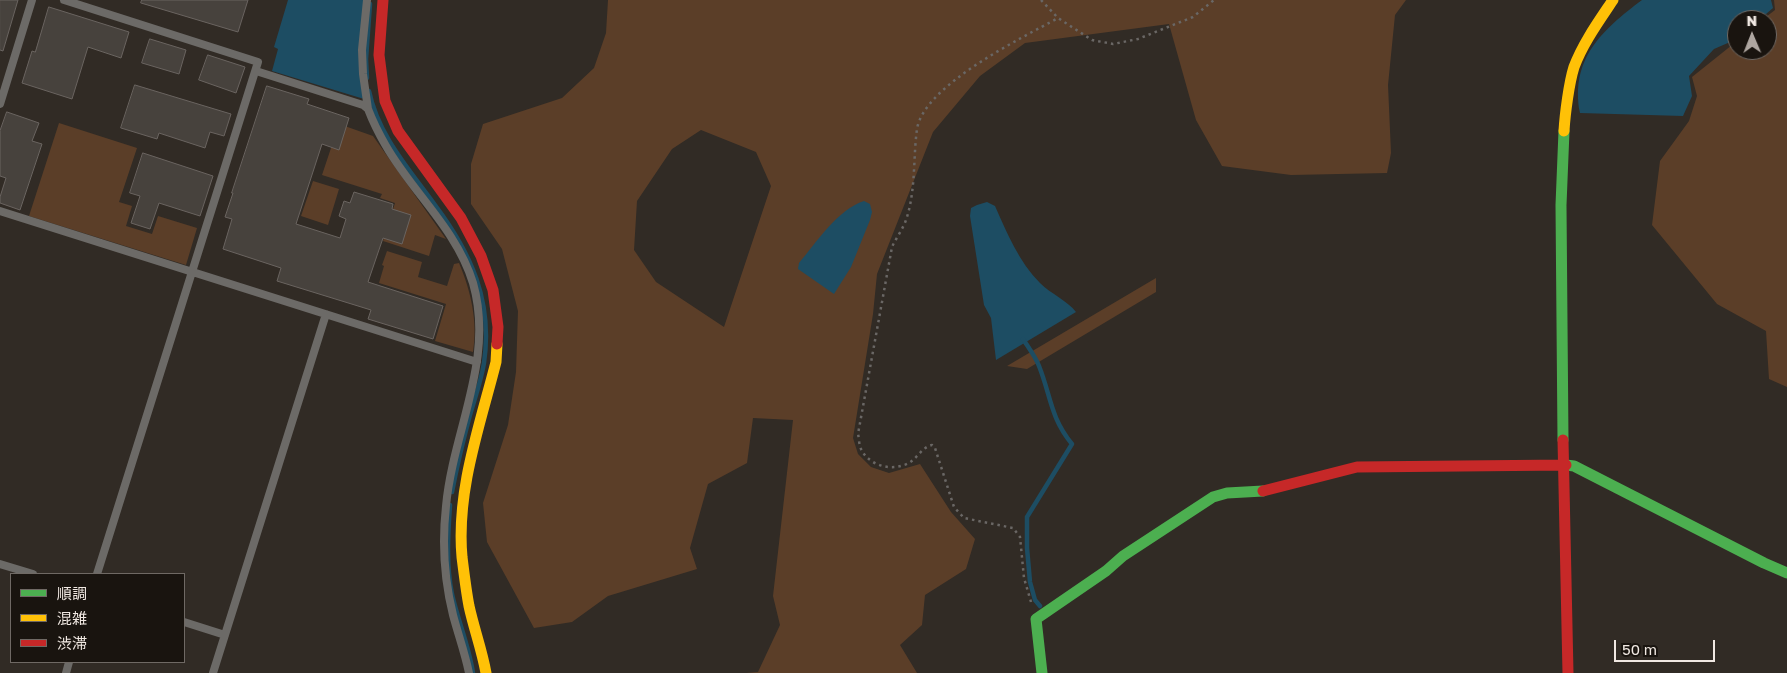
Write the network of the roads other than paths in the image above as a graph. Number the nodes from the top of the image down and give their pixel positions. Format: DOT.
graph roads {
  1 [pos="32,0"];
  2 [pos="64,0"];
  3 [pos="367,0"];
  4 [pos="383,0"];
  5 [pos="1613,0"];
  6 [pos="256,71"];
  7 [pos="0,74"];
  8 [pos="8,77"];
  9 [pos="0,104"];
  10 [pos="368,109"];
  11 [pos="0,211"];
  12 [pos="192,272"];
  13 [pos="326,314"];
  14 [pos="477,362"];
  15 [pos="1563,464"];
  16 [pos="0,564"];
  17 [pos="30,573"];
  18 [pos="97,573"];
  19 [pos="1787,573"];
  20 [pos="185,622"];
  21 [pos="225,635"];
  22 [pos="213,673"];
  23 [pos="469,673"];
  24 [pos="486,673"];
  25 [pos="1042,673"];
  26 [pos="1568,673"];
  1 -- 8 [label="lane"];
  2 -- 6 [label="lane"];
  3 -- 10 [label="lane"];
  4 -- 24 [label="street"];
  5 -- 15 [label="street"];
  6 -- 10 [label="lane"];
  6 -- 12 [label="lane"];
  7 -- 8 [label="lane"];
  8 -- 9 [label="lane"];
  10 -- 14 [label="lane"];
  11 -- 12 [label="lane"];
  12 -- 13 [label="lane"];
  12 -- 18 [label="lane"];
  13 -- 14 [label="lane"];
  13 -- 21 [label="lane"];
  14 -- 23 [label="lane"];
  15 -- 19 [label="street"];
  15 -- 25 [label="street"];
  15 -- 26 [label="street"];
  16 -- 17 [label="lane"];
  20 -- 21 [label="lane"];
  21 -- 22 [label="lane"];
}
